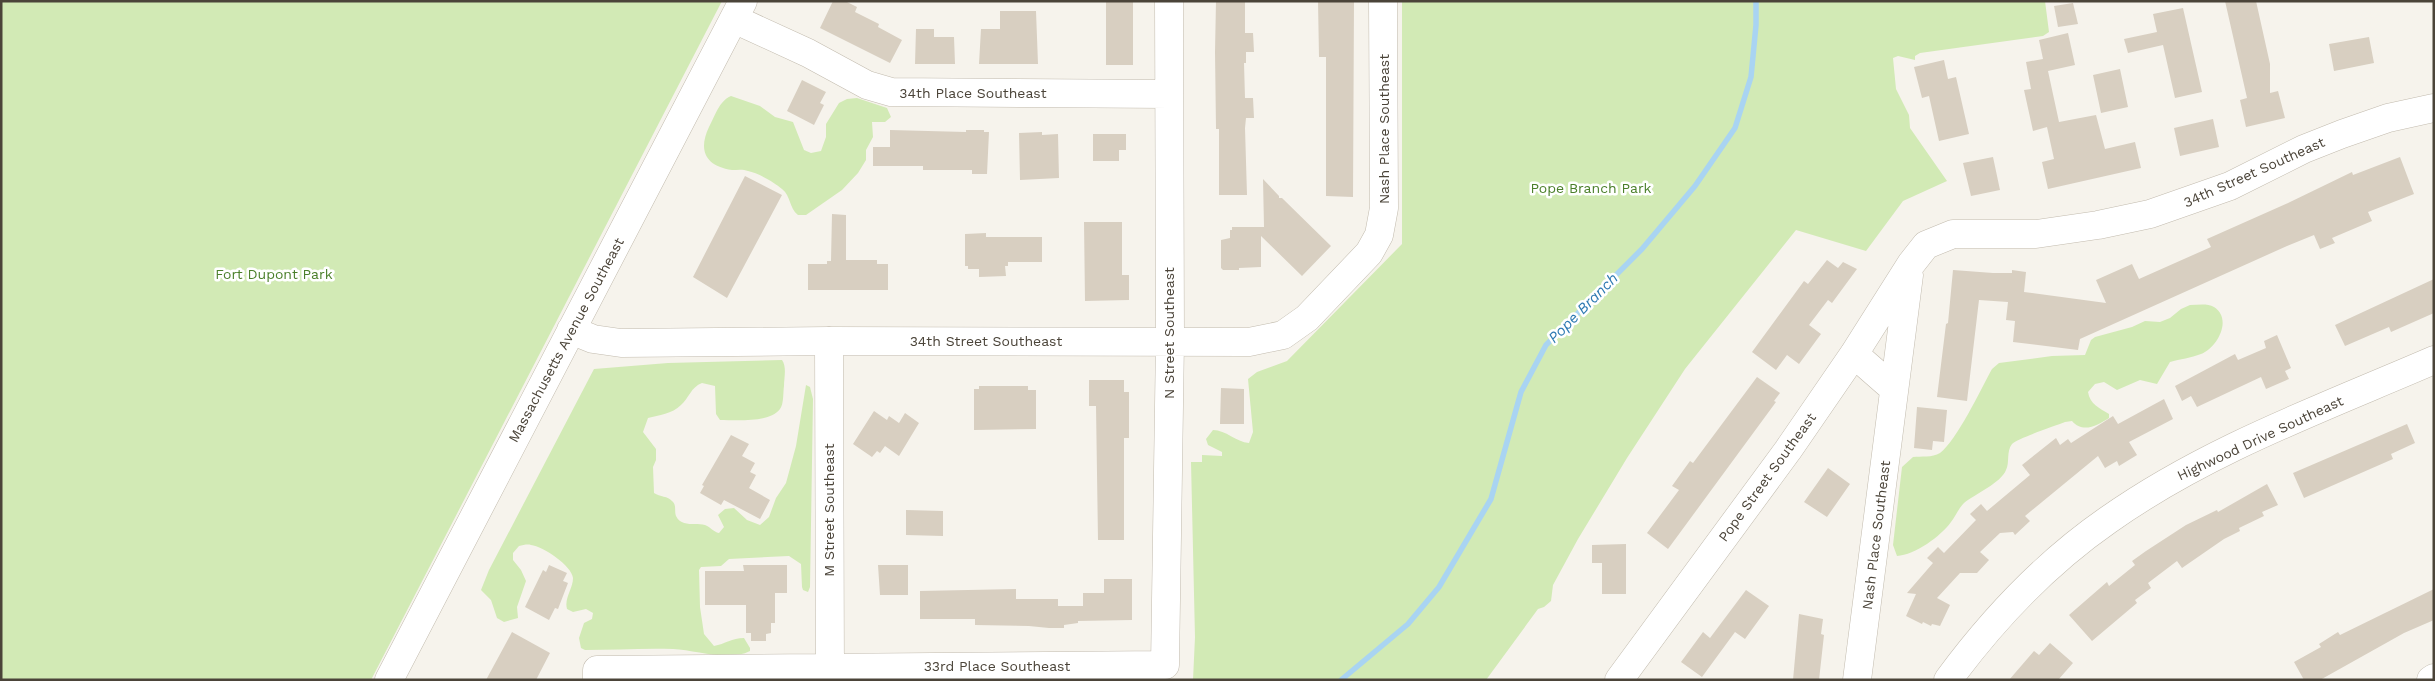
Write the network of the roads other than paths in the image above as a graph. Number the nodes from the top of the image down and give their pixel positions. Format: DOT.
graph roads {
  1 [pos="1169,1"];
  2 [pos="1383,1"];
  3 [pos="738,10"];
  4 [pos="1169,94"];
  5 [pos="2434,108"];
  6 [pos="1369,253"];
  7 [pos="1909,266"];
  8 [pos="571,330"];
  9 [pos="829,341"];
  10 [pos="1170,341"];
  11 [pos="1854,354"];
  12 [pos="2434,360"];
  13 [pos="1894,389"];
  14 [pos="1165,665"];
  15 [pos="830,674"];
  16 [pos="597,675"];
  17 [pos="390,680"];
  18 [pos="1619,680"];
  19 [pos="1858,680"];
  20 [pos="1948,680"];
  1 -- 4 [label="street, N Street Southeast"];
  2 -- 6 [label="street, Nash Place Southeast"];
  3 -- 4 [label="street, 34th Place Southeast"];
  3 -- 8 [label="street, Massachusetts Avenue Southeast"];
  4 -- 10 [label="street, N Street Southeast"];
  5 -- 7 [label="street, 34th Street Southeast"];
  6 -- 10 [label="street, 34th Street Southeast"];
  7 -- 11 [label="street, Pope Street Southeast"];
  7 -- 13 [label="street, Nash Place Southeast"];
  8 -- 9 [label="street, 34th Street Southeast"];
  8 -- 17 [label="street, Massachusetts Avenue Southeast"];
  9 -- 10 [label="street, 34th Street Southeast"];
  9 -- 15 [label="street, M Street Southeast"];
  10 -- 14 [label="street, N Street Southeast"];
  11 -- 13 [label="street"];
  11 -- 18 [label="street, Pope Street Southeast"];
  12 -- 20 [label="street, Highwood Drive Southeast"];
  13 -- 19 [label="street, Nash Place Southeast"];
  14 -- 15 [label="street, 33rd Place Southeast"];
  15 -- 16 [label="street, 33rd Place Southeast"];
}
